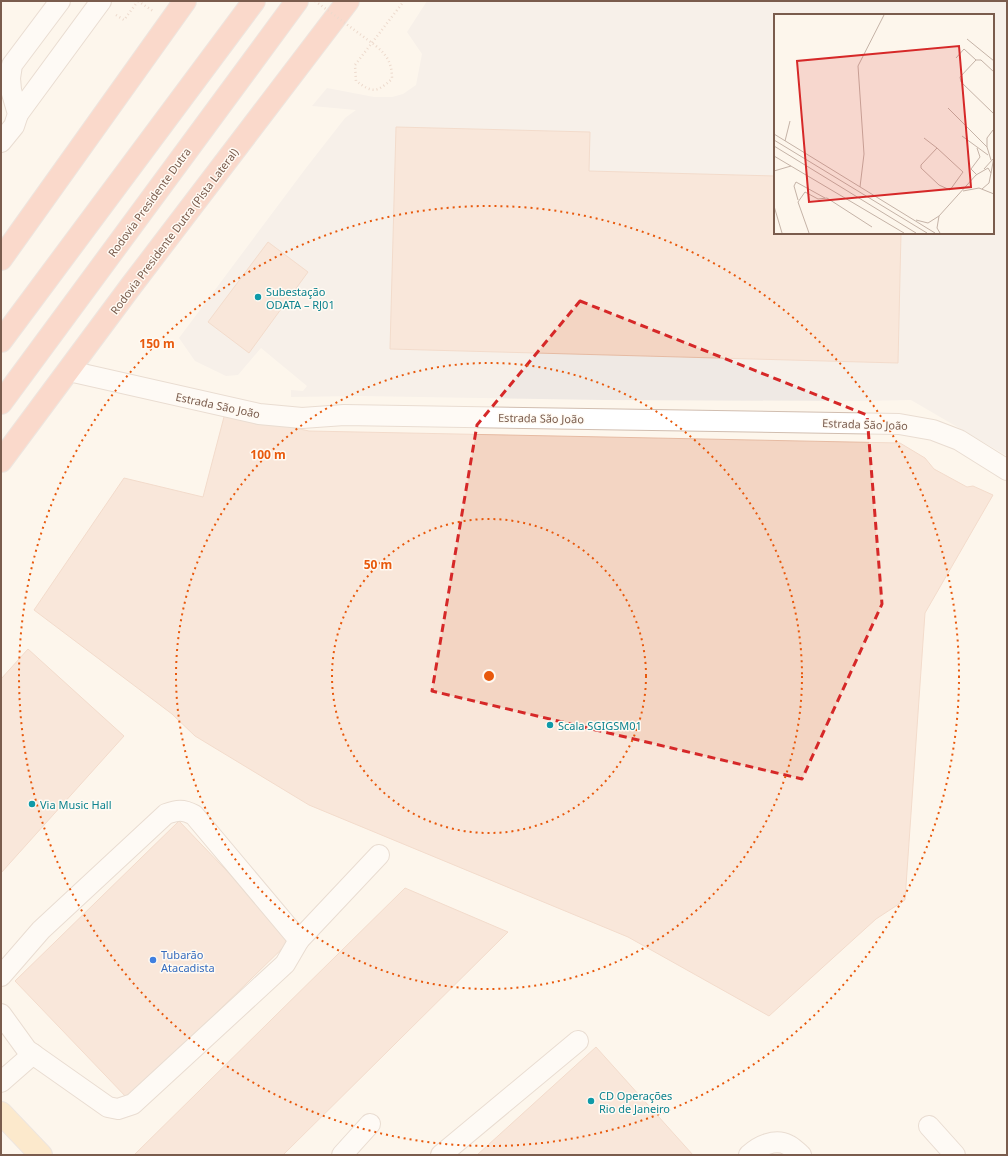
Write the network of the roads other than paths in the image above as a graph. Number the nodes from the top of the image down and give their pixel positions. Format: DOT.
graph roads {
  1 [pos="60,1"];
  2 [pos="101,1"];
  3 [pos="185,1"];
  4 [pos="254,1"];
  5 [pos="297,1"];
  6 [pos="348,1"];
  7 [pos="18,114"];
  8 [pos="1,142"];
  9 [pos="1,259"];
  10 [pos="1,341"];
  11 [pos="69,371"];
  12 [pos="1,403"];
  13 [pos="1,461"];
  14 [pos="1007,470"];
  15 [pos="379,855"];
  16 [pos="299,940"];
  17 [pos="1,976"];
  18 [pos="1,1014"];
  19 [pos="578,1041"];
  20 [pos="32,1054"];
  21 [pos="1,1082"];
  22 [pos="1,1112"];
  23 [pos="370,1124"];
  24 [pos="929,1126"];
  25 [pos="41,1155"];
  26 [pos="342,1155"];
  27 [pos="441,1155"];
  28 [pos="749,1155"];
  29 [pos="801,1155"];
  30 [pos="955,1155"];
  1 -- 7 [label="lane"];
  2 -- 7 [label="lane"];
  3 -- 9 [label="highway"];
  4 -- 10 [label="highway"];
  5 -- 12 [label="highway, Rodovia Presidente Dutra"];
  6 -- 11 [label="highway, Rodovia Presidente Dutra (Pista Lateral)"];
  7 -- 8 [label="lane"];
  11 -- 13 [label="highway, Rodovia Presidente Dutra (Pista Lateral)"];
  11 -- 14 [label="lane, Estrada São João"];
  15 -- 16 [label="lane"];
  16 -- 17 [label="lane"];
  16 -- 20 [label="lane"];
  18 -- 20 [label="lane"];
  19 -- 27 [label="lane"];
  20 -- 21 [label="lane"];
  22 -- 25 [label="main road"];
  23 -- 26 [label="lane"];
  24 -- 30 [label="lane"];
  28 -- 29 [label="lane"];
}
